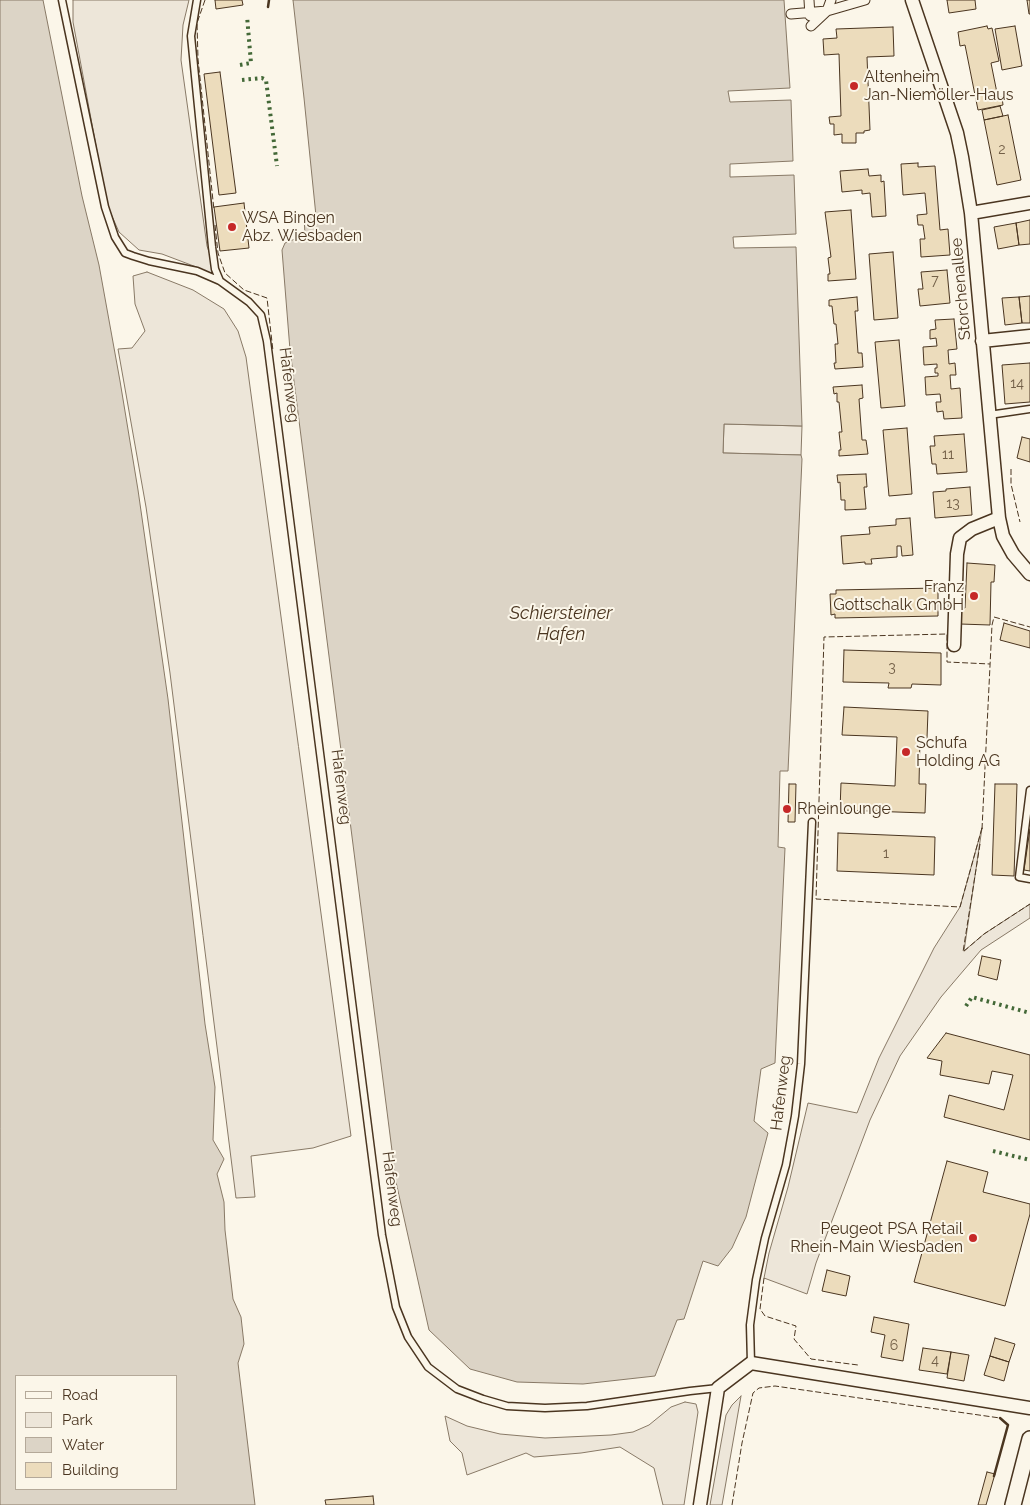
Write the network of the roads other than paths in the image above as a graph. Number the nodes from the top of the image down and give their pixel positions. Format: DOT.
graph roads {
  1 [pos="62,0"];
  2 [pos="197,0"];
  3 [pos="809,0"];
  4 [pos="831,0"];
  5 [pos="865,0"];
  6 [pos="912,0"];
  7 [pos="827,11"];
  8 [pos="810,12"];
  9 [pos="791,14"];
  10 [pos="1030,203"];
  11 [pos="971,213"];
  12 [pos="220,281"];
  13 [pos="1030,336"];
  14 [pos="982,341"];
  15 [pos="1030,409"];
  16 [pos="989,415"];
  17 [pos="998,518"];
  18 [pos="1030,574"];
  19 [pos="954,645"];
  20 [pos="1030,790"];
  21 [pos="812,822"];
  22 [pos="1030,879"];
  23 [pos="750,1364"];
  24 [pos="718,1388"];
  25 [pos="1030,1408"];
  26 [pos="1030,1439"];
  27 [pos="1030,1466"];
  28 [pos="1017,1486"];
  29 [pos="700,1505"];
  30 [pos="1012,1505"];
  1 -- 12 [label="lane, Hafenweg"];
  2 -- 12 [label="lane"];
  3 -- 8 [label="street"];
  4 -- 7 [label="street"];
  5 -- 7 [label="street"];
  6 -- 11 [label="street, Storchenallee"];
  7 -- 8 [label="street"];
  7 -- 8 [label="street"];
  8 -- 9 [label="street"];
  10 -- 11 [label="street"];
  11 -- 14 [label="street, Storchenallee"];
  12 -- 24 [label="lane, Hafenweg"];
  13 -- 14 [label="street"];
  14 -- 16 [label="street, Storchenallee"];
  15 -- 16 [label="lane"];
  16 -- 17 [label="street, Storchenallee"];
  17 -- 18 [label="street, Storchenallee"];
  17 -- 19 [label="street"];
  20 -- 22 [label="lane"];
  21 -- 23 [label="lane, Hafenweg"];
  23 -- 24 [label="street"];
  23 -- 25 [label="street"];
  24 -- 29 [label="street"];
  26 -- 28 [label="street"];
  27 -- 28 [label="street"];
  28 -- 30 [label="street"];
}
